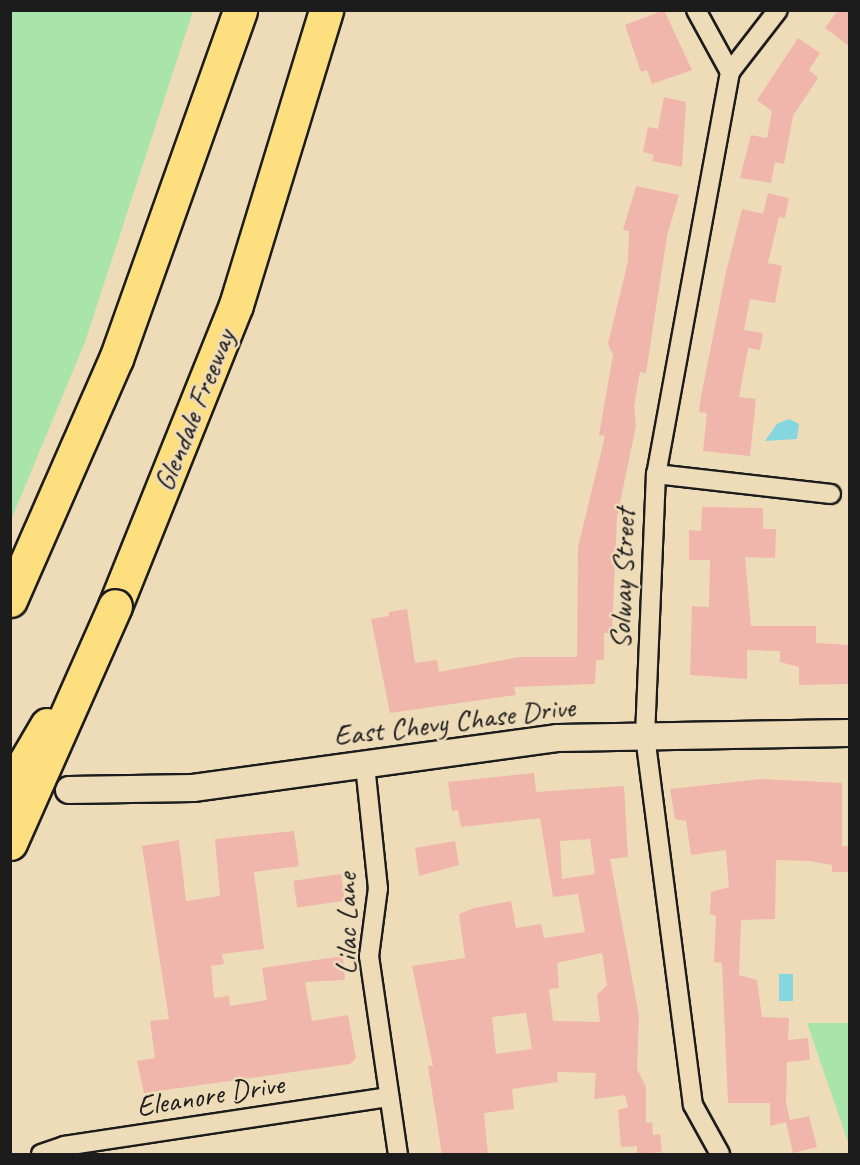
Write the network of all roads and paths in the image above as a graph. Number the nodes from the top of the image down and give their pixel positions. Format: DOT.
graph roads {
  1 [pos="240,10"];
  2 [pos="326,10"];
  3 [pos="696,10"];
  4 [pos="778,10"];
  5 [pos="730,72"];
  6 [pos="656,474"];
  7 [pos="831,494"];
  8 [pos="11,599"];
  9 [pos="115,606"];
  10 [pos="849,733"];
  11 [pos="645,736"];
  12 [pos="365,765"];
  13 [pos="10,788"];
  14 [pos="69,790"];
  15 [pos="10,843"];
  16 [pos="389,1097"];
  17 [pos="41,1155"];
  18 [pos="398,1155"];
  19 [pos="720,1155"];
  1 -- 8 [label="highway"];
  2 -- 9 [label="highway, Glendale Freeway"];
  3 -- 5 [label="street"];
  4 -- 5 [label="street"];
  5 -- 6 [label="street, Solway Street"];
  6 -- 7 [label="street"];
  6 -- 11 [label="street, Solway Street"];
  9 -- 13 [label="highway, Glendale Freeway, bridge"];
  9 -- 15 [label="highway, bridge"];
  10 -- 11 [label="main road, East Chevy Chase Drive"];
  11 -- 12 [label="main road, East Chevy Chase Drive"];
  11 -- 19 [label="street, Solway Street"];
  12 -- 14 [label="main road, East Chevy Chase Drive"];
  12 -- 16 [label="street, Lilac Lane"];
  16 -- 17 [label="street, Eleanore Drive"];
  16 -- 18 [label="street, Lilac Lane"];
}
